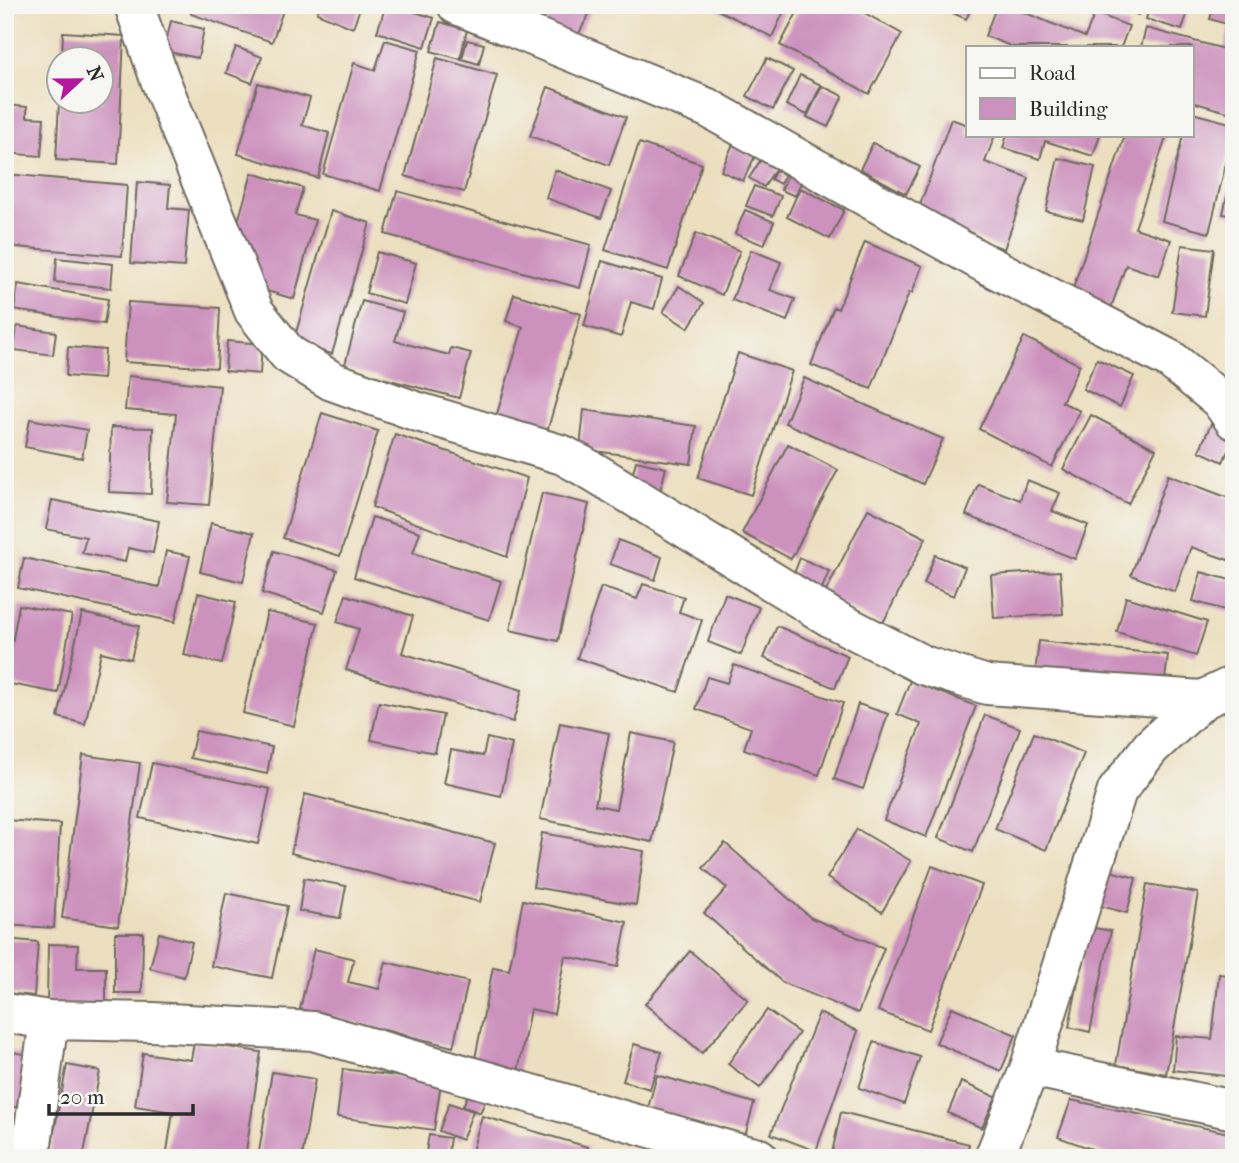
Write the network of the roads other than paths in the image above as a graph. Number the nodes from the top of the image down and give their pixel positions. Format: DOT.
graph roads {
  1 [pos="134,5"];
  2 [pos="457,5"];
  3 [pos="1234,420"];
  4 [pos="1218,693"];
  5 [pos="5,1013"];
  6 [pos="49,1020"];
  7 [pos="1030,1067"];
  8 [pos="1234,1110"];
  9 [pos="30,1158"];
  10 [pos="759,1158"];
  11 [pos="995,1158"];
  1 -- 4 [label="street"];
  2 -- 3 [label="street"];
  4 -- 7 [label="street"];
  5 -- 6 [label="street"];
  6 -- 9 [label="street"];
  6 -- 10 [label="street"];
  7 -- 8 [label="street"];
  7 -- 11 [label="street"];
}
